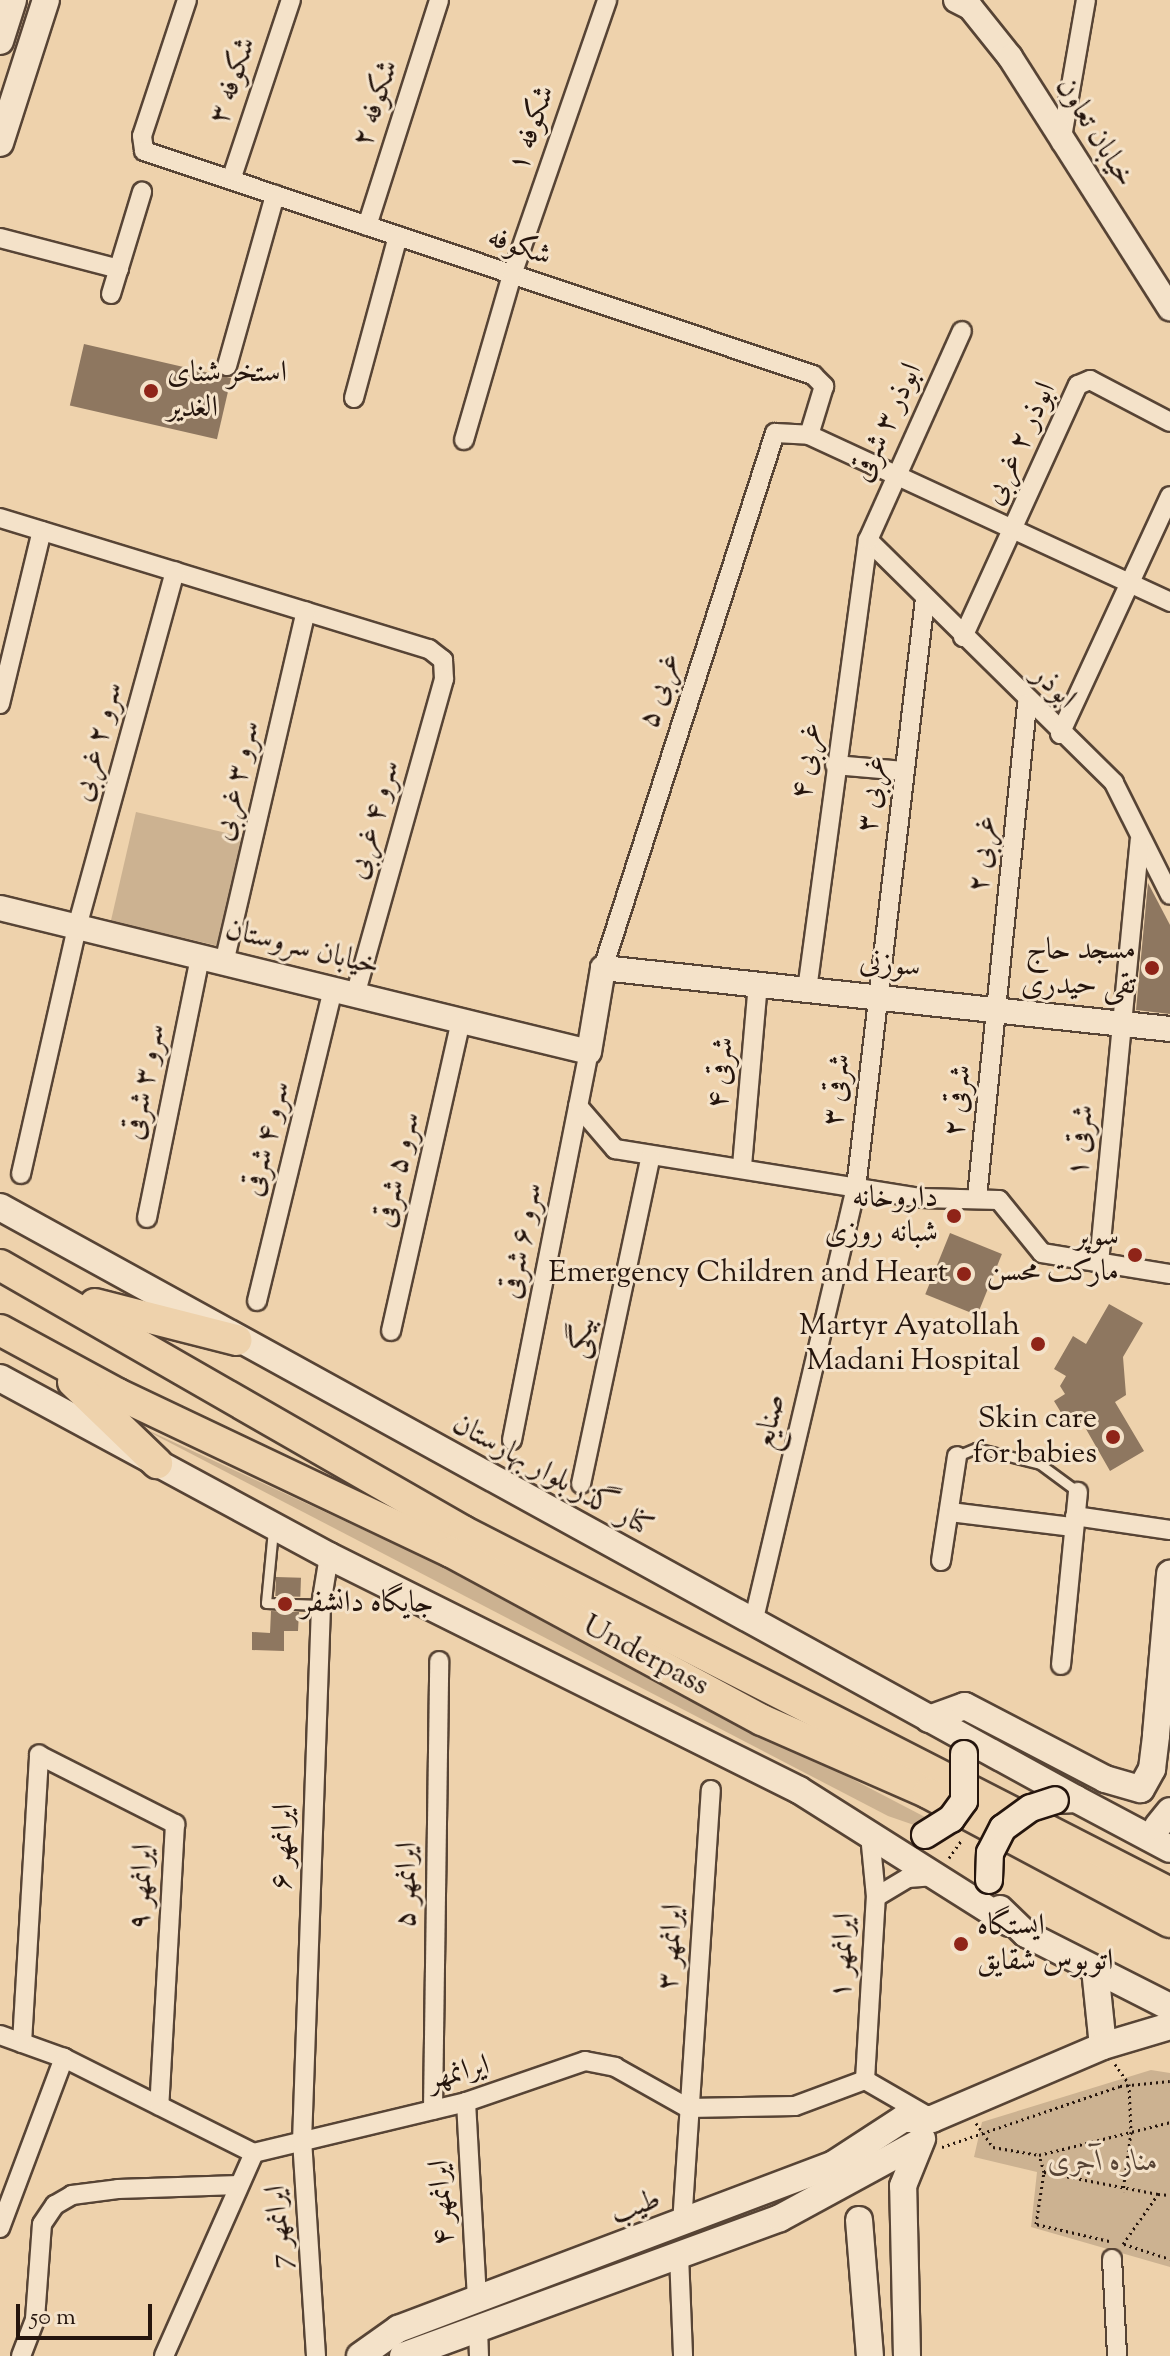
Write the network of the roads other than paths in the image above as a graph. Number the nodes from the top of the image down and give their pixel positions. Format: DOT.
graph roads {
  1 [pos="13,0"];
  2 [pos="46,0"];
  3 [pos="187,0"];
  4 [pos="291,0"];
  5 [pos="439,0"];
  6 [pos="607,0"];
  7 [pos="1086,0"];
  8 [pos="966,2"];
  9 [pos="0,41"];
  10 [pos="0,143"];
  11 [pos="1061,146"];
  12 [pos="231,180"];
  13 [pos="142,192"];
  14 [pos="275,195"];
  15 [pos="367,226"];
  16 [pos="398,236"];
  17 [pos="0,238"];
  18 [pos="119,269"];
  19 [pos="512,275"];
  20 [pos="111,294"];
  21 [pos="1170,308"];
  22 [pos="962,331"];
  23 [pos="227,366"];
  24 [pos="354,398"];
  25 [pos="1170,422"];
  26 [pos="809,435"];
  27 [pos="464,440"];
  28 [pos="894,474"];
  29 [pos="1170,496"];
  30 [pos="0,518"];
  31 [pos="1012,530"];
  32 [pos="42,531"];
  33 [pos="868,540"];
  34 [pos="175,571"];
  35 [pos="1130,583"];
  36 [pos="925,599"];
  37 [pos="1170,602"];
  38 [pos="306,611"];
  39 [pos="963,637"];
  40 [pos="0,704"];
  41 [pos="1027,704"];
  42 [pos="1060,734"];
  43 [pos="835,765"];
  44 [pos="904,771"];
  45 [pos="1140,840"];
  46 [pos="1170,895"];
  47 [pos="0,908"];
  48 [pos="77,927"];
  49 [pos="200,957"];
  50 [pos="224,963"];
  51 [pos="603,968"];
  52 [pos="758,984"];
  53 [pos="807,990"];
  54 [pos="344,993"];
  55 [pos="876,997"];
  56 [pos="996,1010"];
  57 [pos="461,1021"];
  58 [pos="1120,1023"];
  59 [pos="1170,1029"];
  60 [pos="589,1052"];
  61 [pos="578,1106"];
  62 [pos="651,1156"];
  63 [pos="742,1166"];
  64 [pos="21,1174"];
  65 [pos="856,1188"];
  66 [pos="977,1197"];
  67 [pos="0,1207"];
  68 [pos="147,1218"];
  69 [pos="1099,1263"];
  70 [pos="0,1265"];
  71 [pos="1170,1274"];
  72 [pos="48,1292"];
  73 [pos="257,1301"];
  74 [pos="0,1330"];
  75 [pos="391,1331"];
  76 [pos="236,1340"];
  77 [pos="42,1353"];
  78 [pos="0,1378"];
  79 [pos="512,1440"];
  80 [pos="957,1456"];
  81 [pos="157,1463"];
  82 [pos="581,1484"];
  83 [pos="1078,1492"];
  84 [pos="950,1512"];
  85 [pos="1074,1522"];
  86 [pos="274,1526"];
  87 [pos="1170,1530"];
  88 [pos="329,1556"];
  89 [pos="941,1561"];
  90 [pos="1170,1574"];
  91 [pos="321,1605"];
  92 [pos="753,1623"];
  93 [pos="439,1661"];
  94 [pos="1061,1665"];
  95 [pos="929,1719"];
  96 [pos="711,1790"];
  97 [pos="1071,1801"];
  98 [pos="862,1829"];
  99 [pos="1167,1829"];
  100 [pos="937,1876"];
  101 [pos="1170,1893"];
  102 [pos="876,1897"];
  103 [pos="1170,1922"];
  104 [pos="1009,1923"];
  105 [pos="1095,1969"];
  106 [pos="1170,2007"];
  107 [pos="1170,2026"];
  108 [pos="0,2035"];
  109 [pos="22,2043"];
  110 [pos="1103,2046"];
  111 [pos="64,2058"];
  112 [pos="865,2080"];
  113 [pos="466,2102"];
  114 [pos="159,2106"];
  115 [pos="688,2108"];
  116 [pos="433,2110"];
  117 [pos="928,2139"];
  118 [pos="302,2142"];
  119 [pos="254,2153"];
  120 [pos="239,2185"];
  121 [pos="771,2191"];
  122 [pos="820,2201"];
  123 [pos="780,2218"];
  124 [pos="859,2220"];
  125 [pos="682,2224"];
  126 [pos="0,2228"];
  127 [pos="901,2241"];
  128 [pos="1118,2252"];
  129 [pos="679,2255"];
  130 [pos="477,2301"];
  131 [pos="478,2328"];
  132 [pos="21,2356"];
  133 [pos="164,2356"];
  134 [pos="316,2356"];
  135 [pos="360,2356"];
  136 [pos="403,2356"];
  137 [pos="479,2356"];
  138 [pos="683,2356"];
  139 [pos="870,2356"];
  140 [pos="907,2356"];
  141 [pos="1117,2356"];
  1 -- 9 [label="main road"];
  2 -- 10 [label="main road"];
  3 -- 12 [label="street, شکوفه"];
  4 -- 12 [label="street, شکوفه ۳"];
  5 -- 15 [label="street, شکوفه ۲"];
  6 -- 19 [label="street, شکوفه ۱"];
  7 -- 11 [label="street"];
  8 -- 11 [label="street, خیابان تعاون"];
  11 -- 21 [label="street, خیابان تعاون"];
  12 -- 14 [label="street, شکوفه"];
  13 -- 18 [label="street"];
  14 -- 15 [label="street, شکوفه"];
  14 -- 23 [label="street"];
  15 -- 16 [label="street, شکوفه"];
  16 -- 19 [label="street, شکوفه"];
  16 -- 24 [label="street"];
  17 -- 18 [label="street"];
  18 -- 20 [label="street"];
  19 -- 26 [label="street, شکوفه"];
  19 -- 27 [label="street, شکوفه ۱"];
  22 -- 28 [label="street, ابوذر ۳ شرقی"];
  25 -- 31 [label="street, ابوذر ۲ غربی"];
  26 -- 28 [label="street"];
  26 -- 51 [label="street, غربی ۵"];
  28 -- 31 [label="street"];
  28 -- 33 [label="street, ابوذر ۳ شرقی"];
  29 -- 35 [label="street"];
  30 -- 32 [label="street"];
  31 -- 35 [label="street"];
  31 -- 39 [label="street, ابوذر ۲ غربی"];
  32 -- 34 [label="street"];
  32 -- 40 [label="street"];
  33 -- 36 [label="street, ابوذر"];
  33 -- 43 [label="street, غربی ۴"];
  34 -- 38 [label="street"];
  34 -- 48 [label="street, سرو ۲ غربی"];
  35 -- 37 [label="street"];
  35 -- 42 [label="street"];
  36 -- 39 [label="street, ابوذر"];
  36 -- 44 [label="street, غربی ۳"];
  38 -- 50 [label="street, سرو ۳ غربی"];
  38 -- 54 [label="street, سرو ۴ غربی"];
  39 -- 41 [label="street, ابوذر"];
  41 -- 42 [label="street, ابوذر"];
  41 -- 56 [label="street, غربی ۲"];
  42 -- 45 [label="street, ابوذر"];
  43 -- 44 [label="street"];
  43 -- 53 [label="street, غربی ۴"];
  44 -- 55 [label="street, غربی ۳"];
  45 -- 46 [label="street, ابوذر"];
  45 -- 58 [label="street, شرقی ۱"];
  47 -- 48 [label="street, خیابان سروستان"];
  48 -- 49 [label="street, خیابان سروستان"];
  48 -- 64 [label="street, سرو ۲ غربی"];
  49 -- 50 [label="street, خیابان سروستان"];
  49 -- 68 [label="street, سرو ۳ شرقی"];
  50 -- 54 [label="street, خیابان سروستان"];
  51 -- 52 [label="street, سوزنی"];
  51 -- 60 [label="street"];
  52 -- 53 [label="street, سوزنی"];
  52 -- 63 [label="street, شرقی ۴"];
  53 -- 55 [label="street, سوزنی"];
  54 -- 57 [label="street, خیابان سروستان"];
  54 -- 73 [label="street, سرو ۴ شرقی"];
  55 -- 56 [label="street, سوزنی"];
  55 -- 65 [label="street, شرقی ۳"];
  56 -- 58 [label="street, سوزنی"];
  56 -- 66 [label="street, شرقی ۲"];
  57 -- 60 [label="street, خیابان سروستان"];
  57 -- 75 [label="street, سرو ۵ شرقی"];
  58 -- 59 [label="street, سوزنی"];
  58 -- 69 [label="street, شرقی ۱"];
  60 -- 61 [label="street, سرو ۶ شرقی"];
  61 -- 62 [label="street"];
  61 -- 79 [label="street, سرو ۶ شرقی"];
  62 -- 63 [label="street"];
  62 -- 82 [label="street, بیگی"];
  63 -- 65 [label="street"];
  65 -- 66 [label="street"];
  65 -- 92 [label="street, صنایع"];
  66 -- 69 [label="street"];
  67 -- 76 [label="main road, کنار گذر بلوار بهارستان"];
  69 -- 71 [label="street"];
  70 -- 72 [label="main road"];
  72 -- 76 [label="main road"];
  72 -- 101 [label="main road, Underpass"];
  74 -- 77 [label="main road"];
  76 -- 92 [label="main road, کنار گذر بلوار بهارستان"];
  77 -- 81 [label="main road"];
  77 -- 103 [label="main road, Underpass"];
  78 -- 81 [label="main road"];
  80 -- 83 [label="lane"];
  80 -- 84 [label="street"];
  81 -- 86 [label="main road"];
  83 -- 85 [label="street"];
  84 -- 85 [label="street"];
  84 -- 89 [label="street"];
  85 -- 87 [label="street"];
  85 -- 94 [label="street"];
  86 -- 88 [label="main road"];
  86 -- 91 [label="lane"];
  88 -- 91 [label="street, ایرانمهر ۶"];
  88 -- 98 [label="main road"];
  90 -- 95 [label="main road"];
  91 -- 118 [label="street, ایرانمهر ۶"];
  92 -- 95 [label="main road, کنار گذر بلوار بهارستان"];
  93 -- 116 [label="street, ایرانمهر ۵"];
  95 -- 97 [label="main road, کنار گذر بلوار بهارستان"];
  95 -- 98 [label="main road, bridge"];
  96 -- 115 [label="street, ایرانمهر ۳"];
  97 -- 99 [label="main road"];
  97 -- 104 [label="main road, bridge"];
  98 -- 100 [label="main road"];
  98 -- 102 [label="street, ایرانمهر ۱"];
  100 -- 102 [label="street"];
  100 -- 104 [label="main road"];
  102 -- 112 [label="street, ایرانمهر ۱"];
  104 -- 105 [label="main road"];
  105 -- 106 [label="main road"];
  105 -- 110 [label="main road"];
  107 -- 110 [label="main road, طیب"];
  108 -- 109 [label="street"];
  109 -- 111 [label="street"];
  109 -- 114 [label="street, ایرانمهر ۹"];
  110 -- 117 [label="main road, طیب"];
  111 -- 114 [label="street"];
  111 -- 126 [label="street"];
  112 -- 115 [label="street"];
  112 -- 117 [label="street"];
  113 -- 115 [label="street, ایرانمهر"];
  113 -- 116 [label="street, ایرانمهر"];
  113 -- 130 [label="street, ایرانمهر ۴"];
  114 -- 119 [label="street"];
  115 -- 125 [label="street, ایرانمهر ۳"];
  116 -- 118 [label="street, ایرانمهر"];
  117 -- 121 [label="main road, طیب"];
  117 -- 122 [label="main road, طیب"];
  117 -- 127 [label="main road"];
  118 -- 119 [label="street, ایرانمهر"];
  118 -- 134 [label="street, ایرانمهر 7"];
  119 -- 120 [label="street"];
  120 -- 132 [label="street"];
  120 -- 133 [label="street"];
  121 -- 123 [label="main road"];
  121 -- 125 [label="main road, طیب"];
  122 -- 123 [label="main road, طیب"];
  122 -- 124 [label="main road"];
  123 -- 129 [label="main road, طیب"];
  124 -- 127 [label="main road"];
  124 -- 139 [label="main road"];
  125 -- 130 [label="main road, طیب"];
  127 -- 140 [label="main road"];
  128 -- 141 [label="street"];
  129 -- 131 [label="main road, طیب"];
  129 -- 138 [label="street"];
  130 -- 135 [label="main road, طیب"];
  131 -- 136 [label="main road, طیب"];
  131 -- 137 [label="street"];
}
